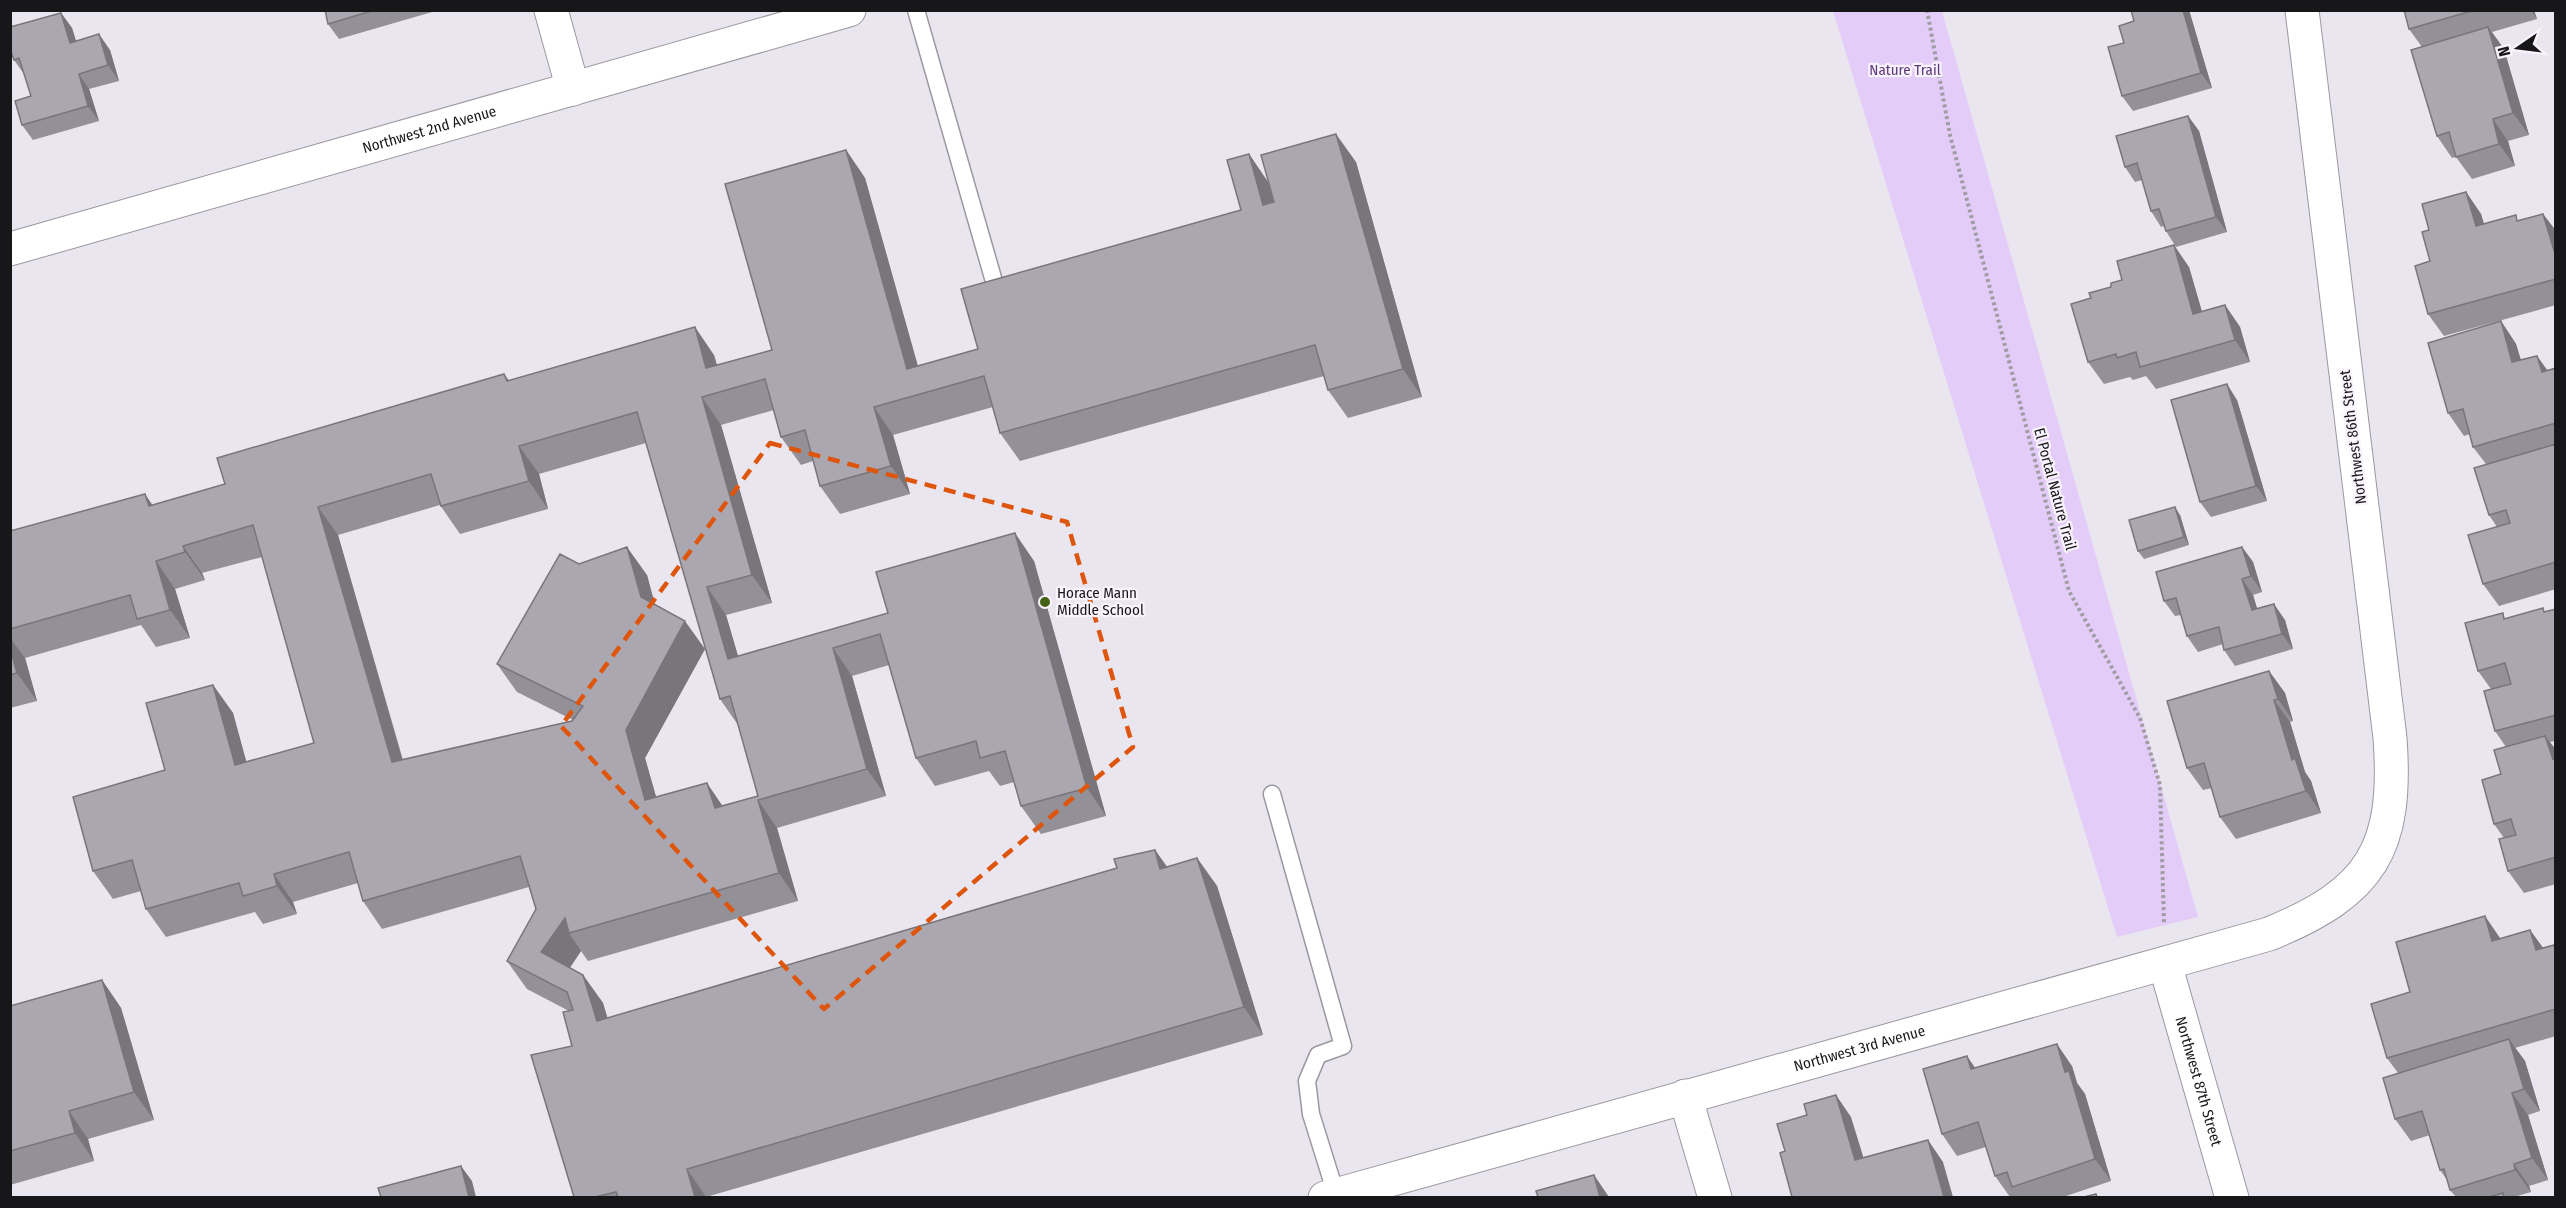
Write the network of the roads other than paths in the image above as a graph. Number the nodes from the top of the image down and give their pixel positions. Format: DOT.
graph roads {
  1 [pos="551,10"];
  2 [pos="849,10"];
  3 [pos="916,10"];
  4 [pos="2302,10"];
  5 [pos="573,89"];
  6 [pos="10,249"];
  7 [pos="993,278"];
  8 [pos="1272,794"];
  9 [pos="2372,860"];
  10 [pos="2165,964"];
  11 [pos="1685,1096"];
  12 [pos="1330,1196"];
  13 [pos="1715,1197"];
  14 [pos="2232,1197"];
  1 -- 5 [label="street"];
  2 -- 5 [label="street, Northwest 2nd Avenue"];
  3 -- 7 [label="lane"];
  4 -- 9 [label="street, Northwest 86th Street"];
  5 -- 6 [label="street, Northwest 2nd Avenue"];
  8 -- 12 [label="lane"];
  9 -- 10 [label="street, Northwest 3rd Avenue"];
  10 -- 11 [label="street, Northwest 3rd Avenue"];
  10 -- 14 [label="street, Northwest 87th Street"];
  11 -- 12 [label="street, Northwest 3rd Avenue"];
  11 -- 13 [label="street"];
}
